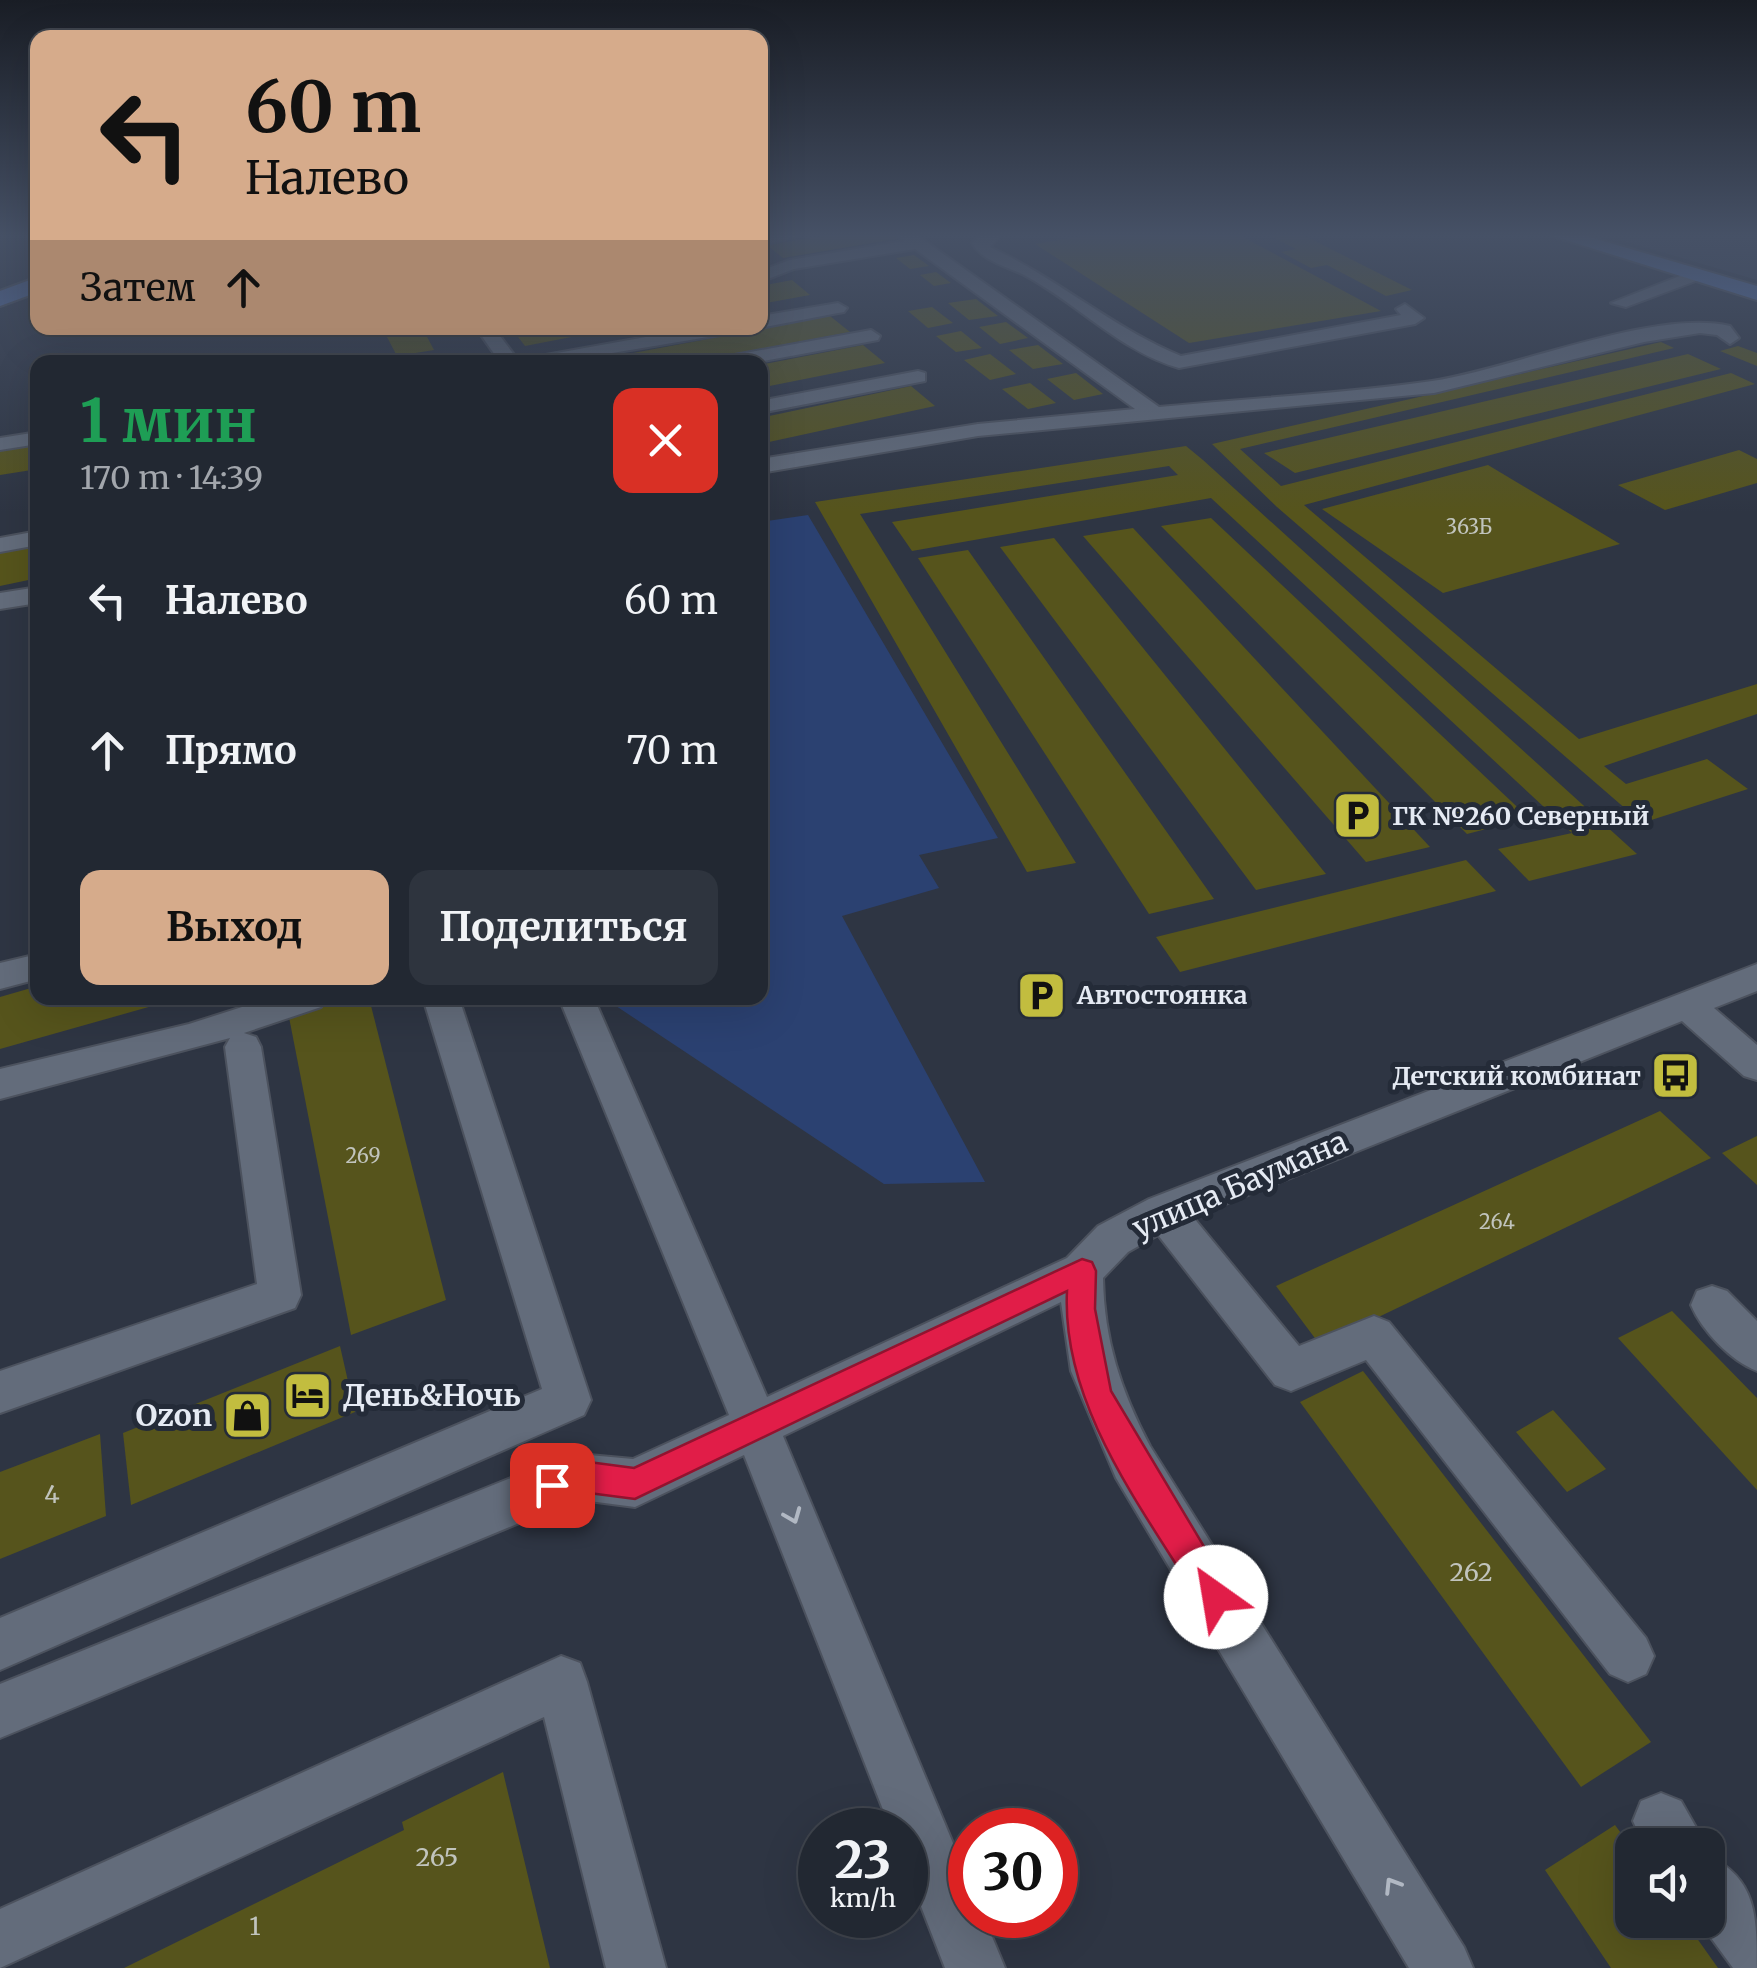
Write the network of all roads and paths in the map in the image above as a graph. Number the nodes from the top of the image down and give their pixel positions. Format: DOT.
graph roads {
  1 [pos="1036,328"];
  2 [pos="1116,328"];
  3 [pos="1362,328"];
  4 [pos="1642,328"];
  5 [pos="1695,328"];
  6 [pos="1706,328"];
  7 [pos="685,335"];
  8 [pos="871,336"];
  9 [pos="1644,336"];
  10 [pos="1730,338"];
  11 [pos="568,355"];
  12 [pos="767,355"];
  13 [pos="918,377"];
  14 [pos="768,405"];
  15 [pos="1153,412"];
  16 [pos="30,439"];
  17 [pos="0,444"];
  18 [pos="768,465"];
  19 [pos="30,539"];
  20 [pos="0,545"];
  21 [pos="30,596"];
  22 [pos="0,602"];
  23 [pos="30,968"];
  24 [pos="0,976"];
  25 [pos="1757,977"];
  26 [pos="288,1005"];
  27 [pos="443,1005"];
  28 [pos="579,1005"];
  29 [pos="1689,1008"];
  30 [pos="243,1046"];
  31 [pos="1757,1066"];
  32 [pos="0,1084"];
  33 [pos="1163,1211"];
  34 [pos="1082,1271"];
  35 [pos="1712,1305"];
  36 [pos="1757,1351"];
  37 [pos="0,1392"];
  38 [pos="756,1426"];
  39 [pos="148,1580"];
  40 [pos="0,1644"];
  41 [pos="159,1644"];
  42 [pos="1628,1656"];
  43 [pos="0,1711"];
  44 [pos="1725,1908"];
  45 [pos="0,1939"];
  46 [pos="1757,1952"];
  47 [pos="636,1968"];
  48 [pos="975,1968"];
  49 [pos="1444,1968"];
  1 -- 15 [label="street"];
  2 -- 3 [label="street"];
  4 -- 9 [label="street"];
  5 -- 9 [label="street"];
  6 -- 10 [label="street"];
  7 -- 11 [label="street"];
  8 -- 12 [label="street"];
  9 -- 15 [label="street"];
  13 -- 14 [label="street"];
  15 -- 18 [label="street"];
  16 -- 17 [label="street"];
  19 -- 20 [label="street"];
  21 -- 22 [label="street"];
  23 -- 24 [label="street"];
  25 -- 29 [label="street, улица Баумана"];
  26 -- 32 [label="street"];
  27 -- 39 [label="street"];
  28 -- 38 [label="street"];
  29 -- 31 [label="street"];
  29 -- 33 [label="street, улица Баумана"];
  30 -- 37 [label="street"];
  33 -- 34 [label="street, улица Баумана"];
  33 -- 42 [label="street"];
  34 -- 38 [label="street, улица Баумана"];
  49 -- 34 [label="street, one-way"];
  35 -- 36 [label="street"];
  38 -- 41 [label="street, улица Баумана"];
  38 -- 48 [label="street, one-way"];
  39 -- 40 [label="street"];
  39 -- 41 [label="street"];
  41 -- 43 [label="street, улица Баумана"];
  44 -- 46 [label="street"];
  45 -- 47 [label="street"];
}
